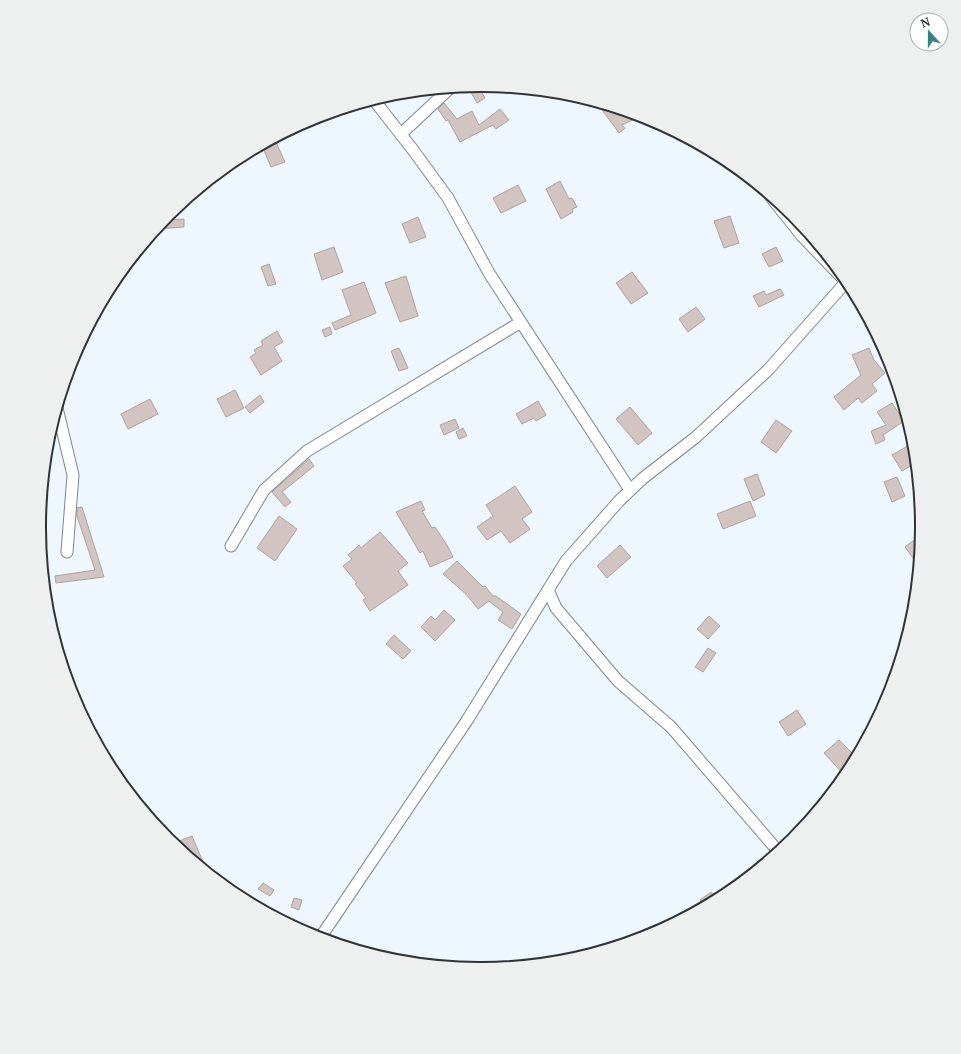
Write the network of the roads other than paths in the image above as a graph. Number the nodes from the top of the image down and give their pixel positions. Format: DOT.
graph roads {
  1 [pos="444,94"];
  2 [pos="378,105"];
  3 [pos="401,134"];
  4 [pos="798,231"];
  5 [pos="808,242"];
  6 [pos="843,288"];
  7 [pos="521,322"];
  8 [pos="60,420"];
  9 [pos="630,490"];
  10 [pos="230,546"];
  11 [pos="67,552"];
  12 [pos="548,590"];
  13 [pos="774,847"];
  14 [pos="324,932"];
  1 -- 3 [label="street"];
  2 -- 3 [label="street"];
  3 -- 7 [label="street"];
  4 -- 5 [label="street"];
  6 -- 9 [label="street"];
  7 -- 9 [label="street"];
  7 -- 10 [label="street"];
  8 -- 11 [label="street"];
  9 -- 12 [label="street"];
  12 -- 13 [label="street"];
  12 -- 14 [label="street"];
}
